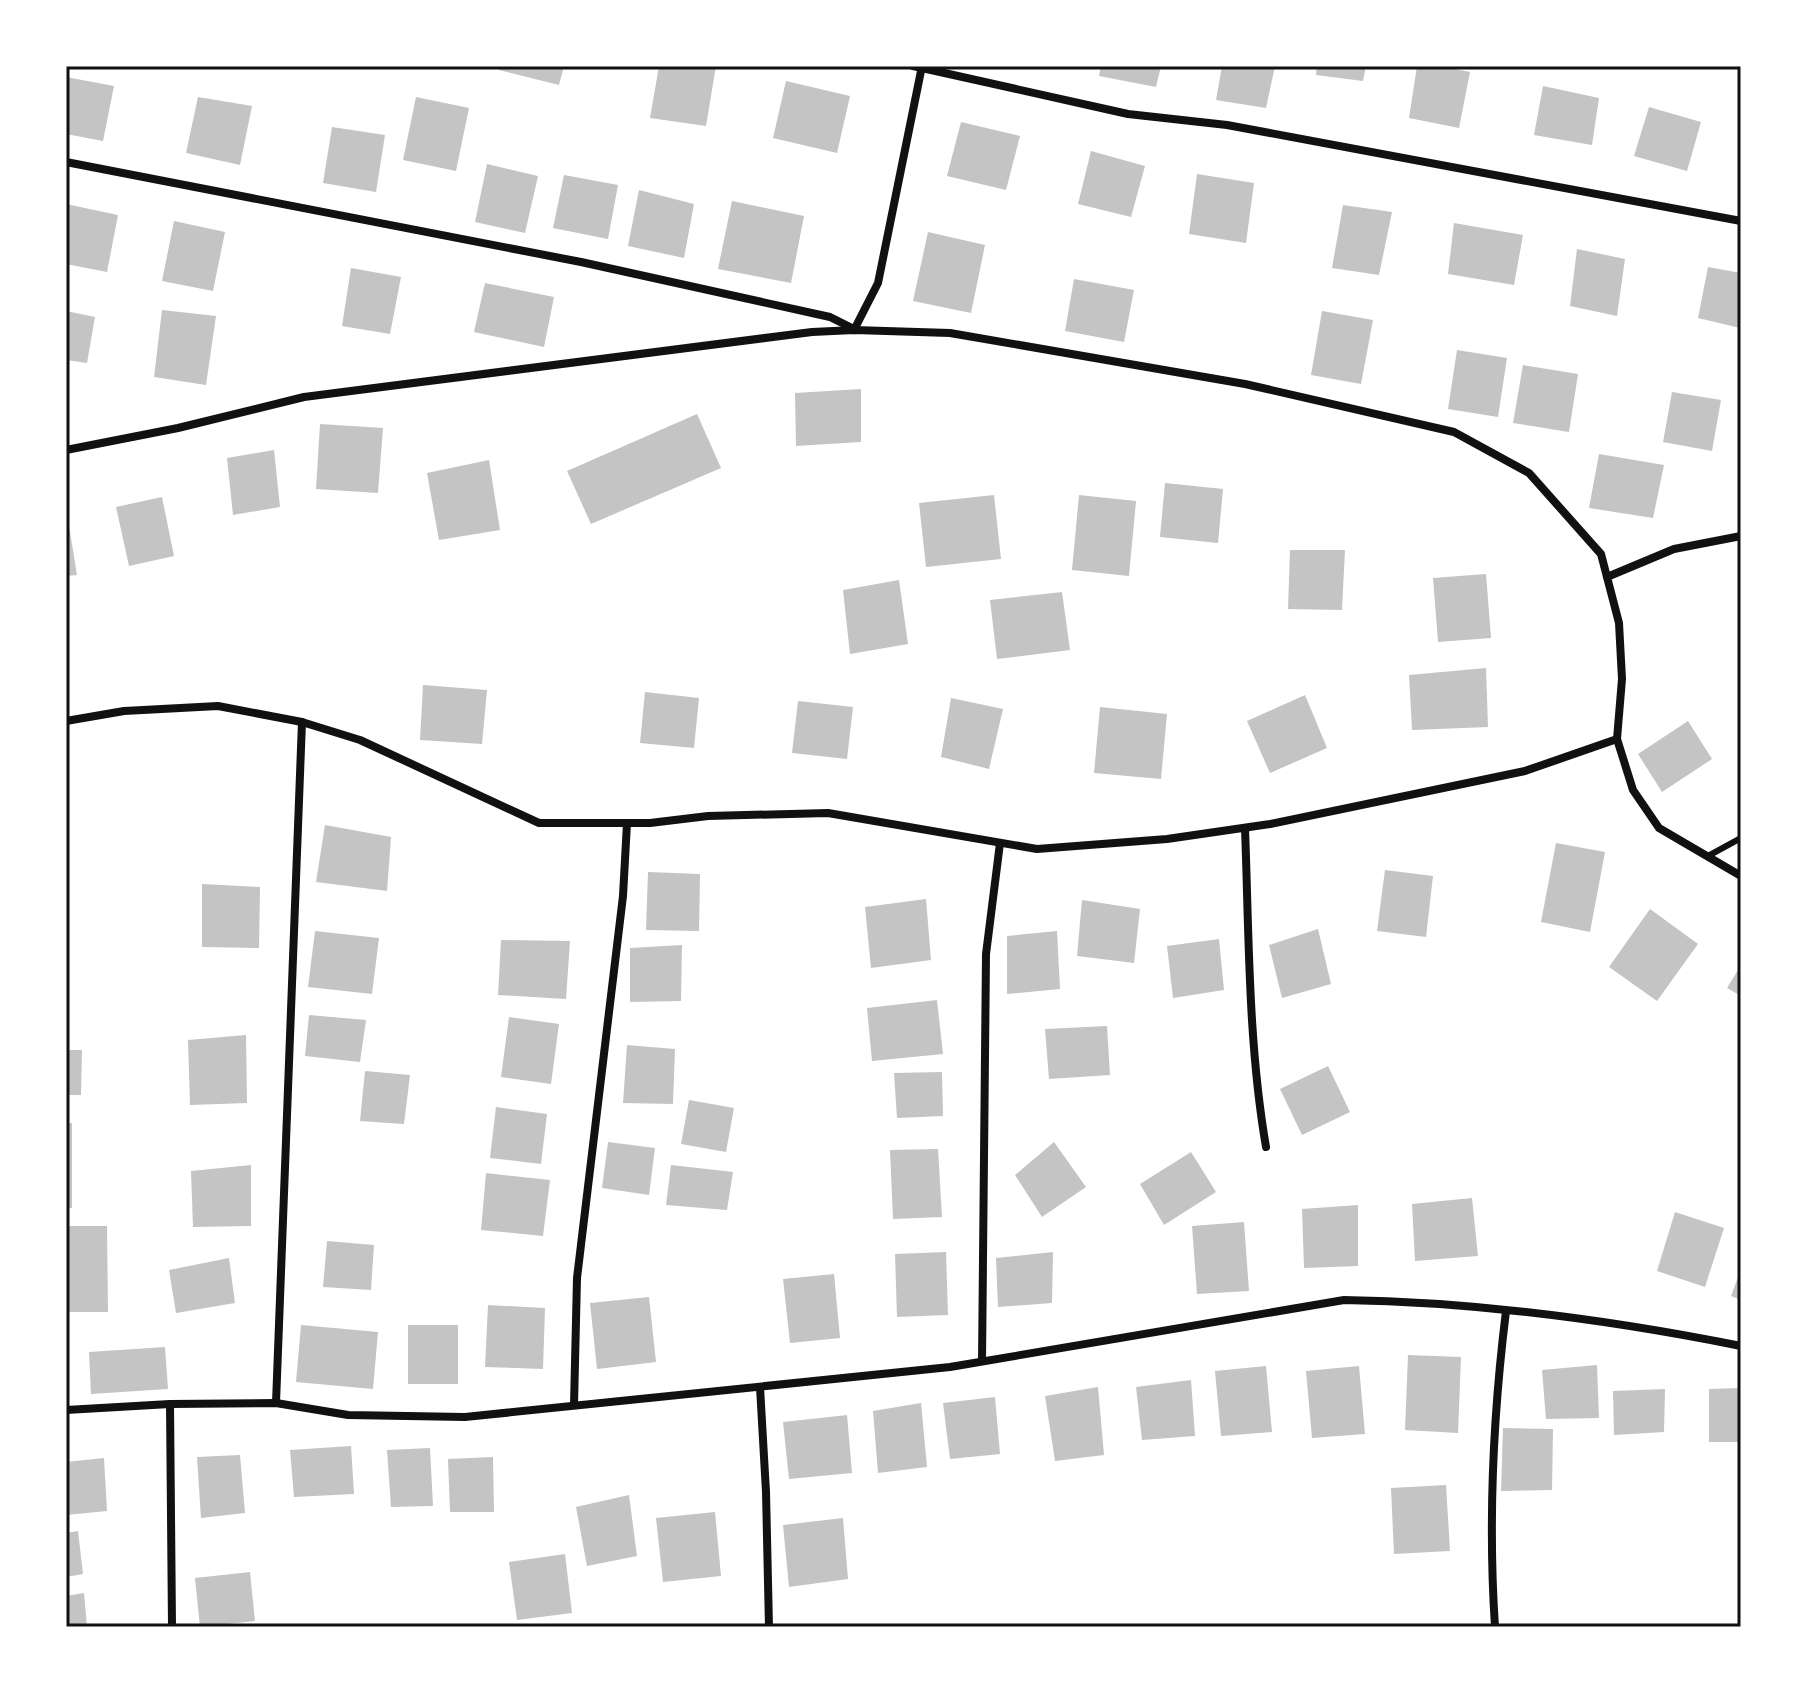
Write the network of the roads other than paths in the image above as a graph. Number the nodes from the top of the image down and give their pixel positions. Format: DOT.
graph roads {
  1 [pos="919,67"];
  2 [pos="66,162"];
  3 [pos="1741,221"];
  4 [pos="854,330"];
  5 [pos="66,450"];
  6 [pos="1741,536"];
  7 [pos="1607,577"];
  8 [pos="66,721"];
  9 [pos="302,722"];
  10 [pos="1617,739"];
  11 [pos="627,823"];
  12 [pos="1245,828"];
  13 [pos="1741,838"];
  14 [pos="1000,843"];
  15 [pos="1708,856"];
  16 [pos="1741,876"];
  17 [pos="1266,1147"];
  18 [pos="1506,1311"];
  19 [pos="1741,1346"];
  20 [pos="982,1361"];
  21 [pos="760,1387"];
  22 [pos="276,1403"];
  23 [pos="170,1404"];
  24 [pos="574,1405"];
  25 [pos="66,1410"];
  26 [pos="172,1627"];
  27 [pos="769,1627"];
  28 [pos="1495,1627"];
  1 -- 3 [label="street"];
  1 -- 4 [label="street"];
  2 -- 4 [label="street"];
  4 -- 5 [label="street"];
  4 -- 7 [label="street"];
  6 -- 7 [label="street"];
  7 -- 10 [label="street"];
  8 -- 9 [label="street"];
  9 -- 11 [label="street"];
  9 -- 22 [label="street"];
  10 -- 12 [label="street"];
  10 -- 15 [label="street"];
  11 -- 14 [label="street"];
  11 -- 24 [label="street"];
  12 -- 14 [label="street"];
  12 -- 17 [label="street"];
  13 -- 15 [label="lane"];
  14 -- 20 [label="street"];
  15 -- 16 [label="street"];
  18 -- 19 [label="street"];
  18 -- 20 [label="street"];
  18 -- 28 [label="street"];
  20 -- 21 [label="street"];
  21 -- 24 [label="street"];
  21 -- 27 [label="street"];
  22 -- 23 [label="street"];
  22 -- 24 [label="street"];
  23 -- 25 [label="street"];
  23 -- 26 [label="street"];
}
